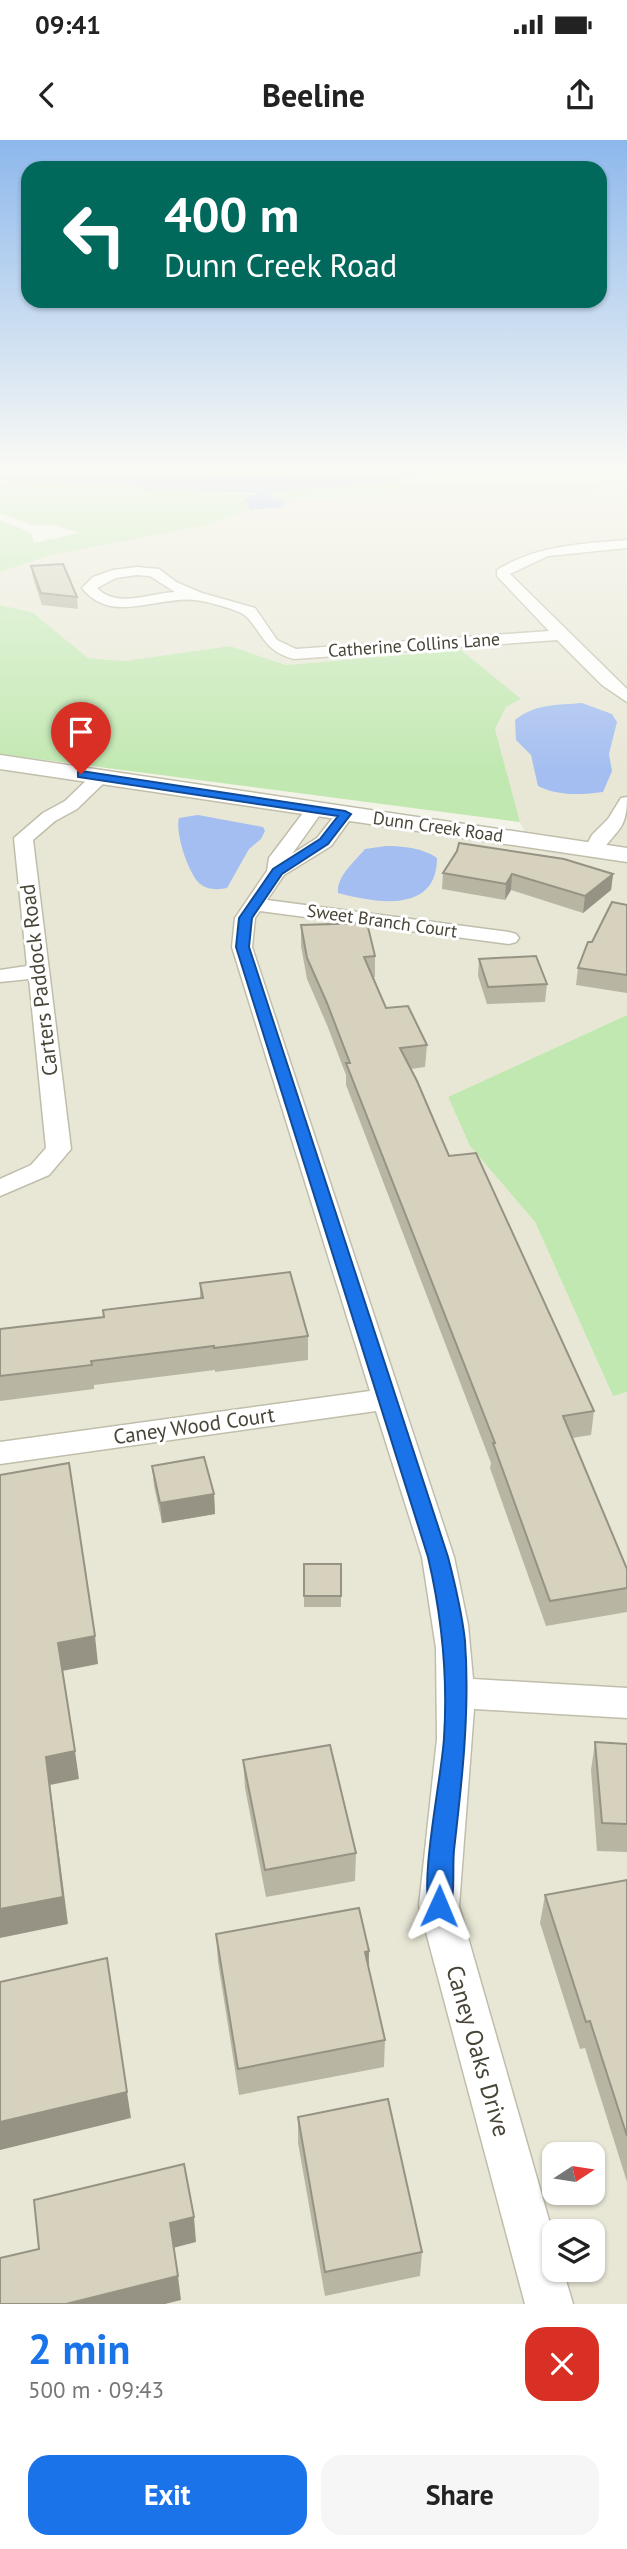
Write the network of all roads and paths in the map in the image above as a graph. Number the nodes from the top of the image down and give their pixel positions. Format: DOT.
graph roads {
  1 [pos="506,570"];
  2 [pos="197,596"];
  3 [pos="561,635"];
  4 [pos="627,697"];
  5 [pos="0,762"];
  6 [pos="100,777"];
  7 [pos="627,802"];
  8 [pos="315,809"];
  9 [pos="345,814"];
  10 [pos="593,850"];
  11 [pos="627,855"];
  12 [pos="278,871"];
  13 [pos="255,904"];
  14 [pos="509,938"];
  15 [pos="38,971"];
  16 [pos="0,976"];
  17 [pos="0,1188"];
  18 [pos="387,1399"];
  19 [pos="0,1453"];
  20 [pos="455,1693"];
  21 [pos="627,1703"];
  22 [pos="549,2304"];
  1 -- 3 [label="street"];
  2 -- 2 [label="street, Catherine Collins Lane"];
  2 -- 3 [label="street, Catherine Collins Lane"];
  3 -- 4 [label="street"];
  5 -- 6 [label="street, Dunn Creek Road"];
  6 -- 8 [label="street, Dunn Creek Road"];
  6 -- 15 [label="street, Carters Paddock Road"];
  7 -- 10 [label="street"];
  8 -- 9 [label="street, Dunn Creek Road"];
  8 -- 12 [label="street, Caney Oaks Drive"];
  9 -- 10 [label="street, Dunn Creek Road"];
  9 -- 12 [label="street, Caney Oaks Drive"];
  10 -- 11 [label="street, Dunn Creek Road"];
  12 -- 13 [label="street, Caney Oaks Drive"];
  13 -- 14 [label="street, Sweet Branch Court"];
  13 -- 18 [label="street, Caney Oaks Drive"];
  15 -- 16 [label="street"];
  15 -- 17 [label="street, Carters Paddock Road"];
  18 -- 19 [label="street, Caney Wood Court"];
  18 -- 20 [label="street, Caney Oaks Drive"];
  20 -- 21 [label="street"];
  20 -- 22 [label="street, Caney Oaks Drive"];
}
